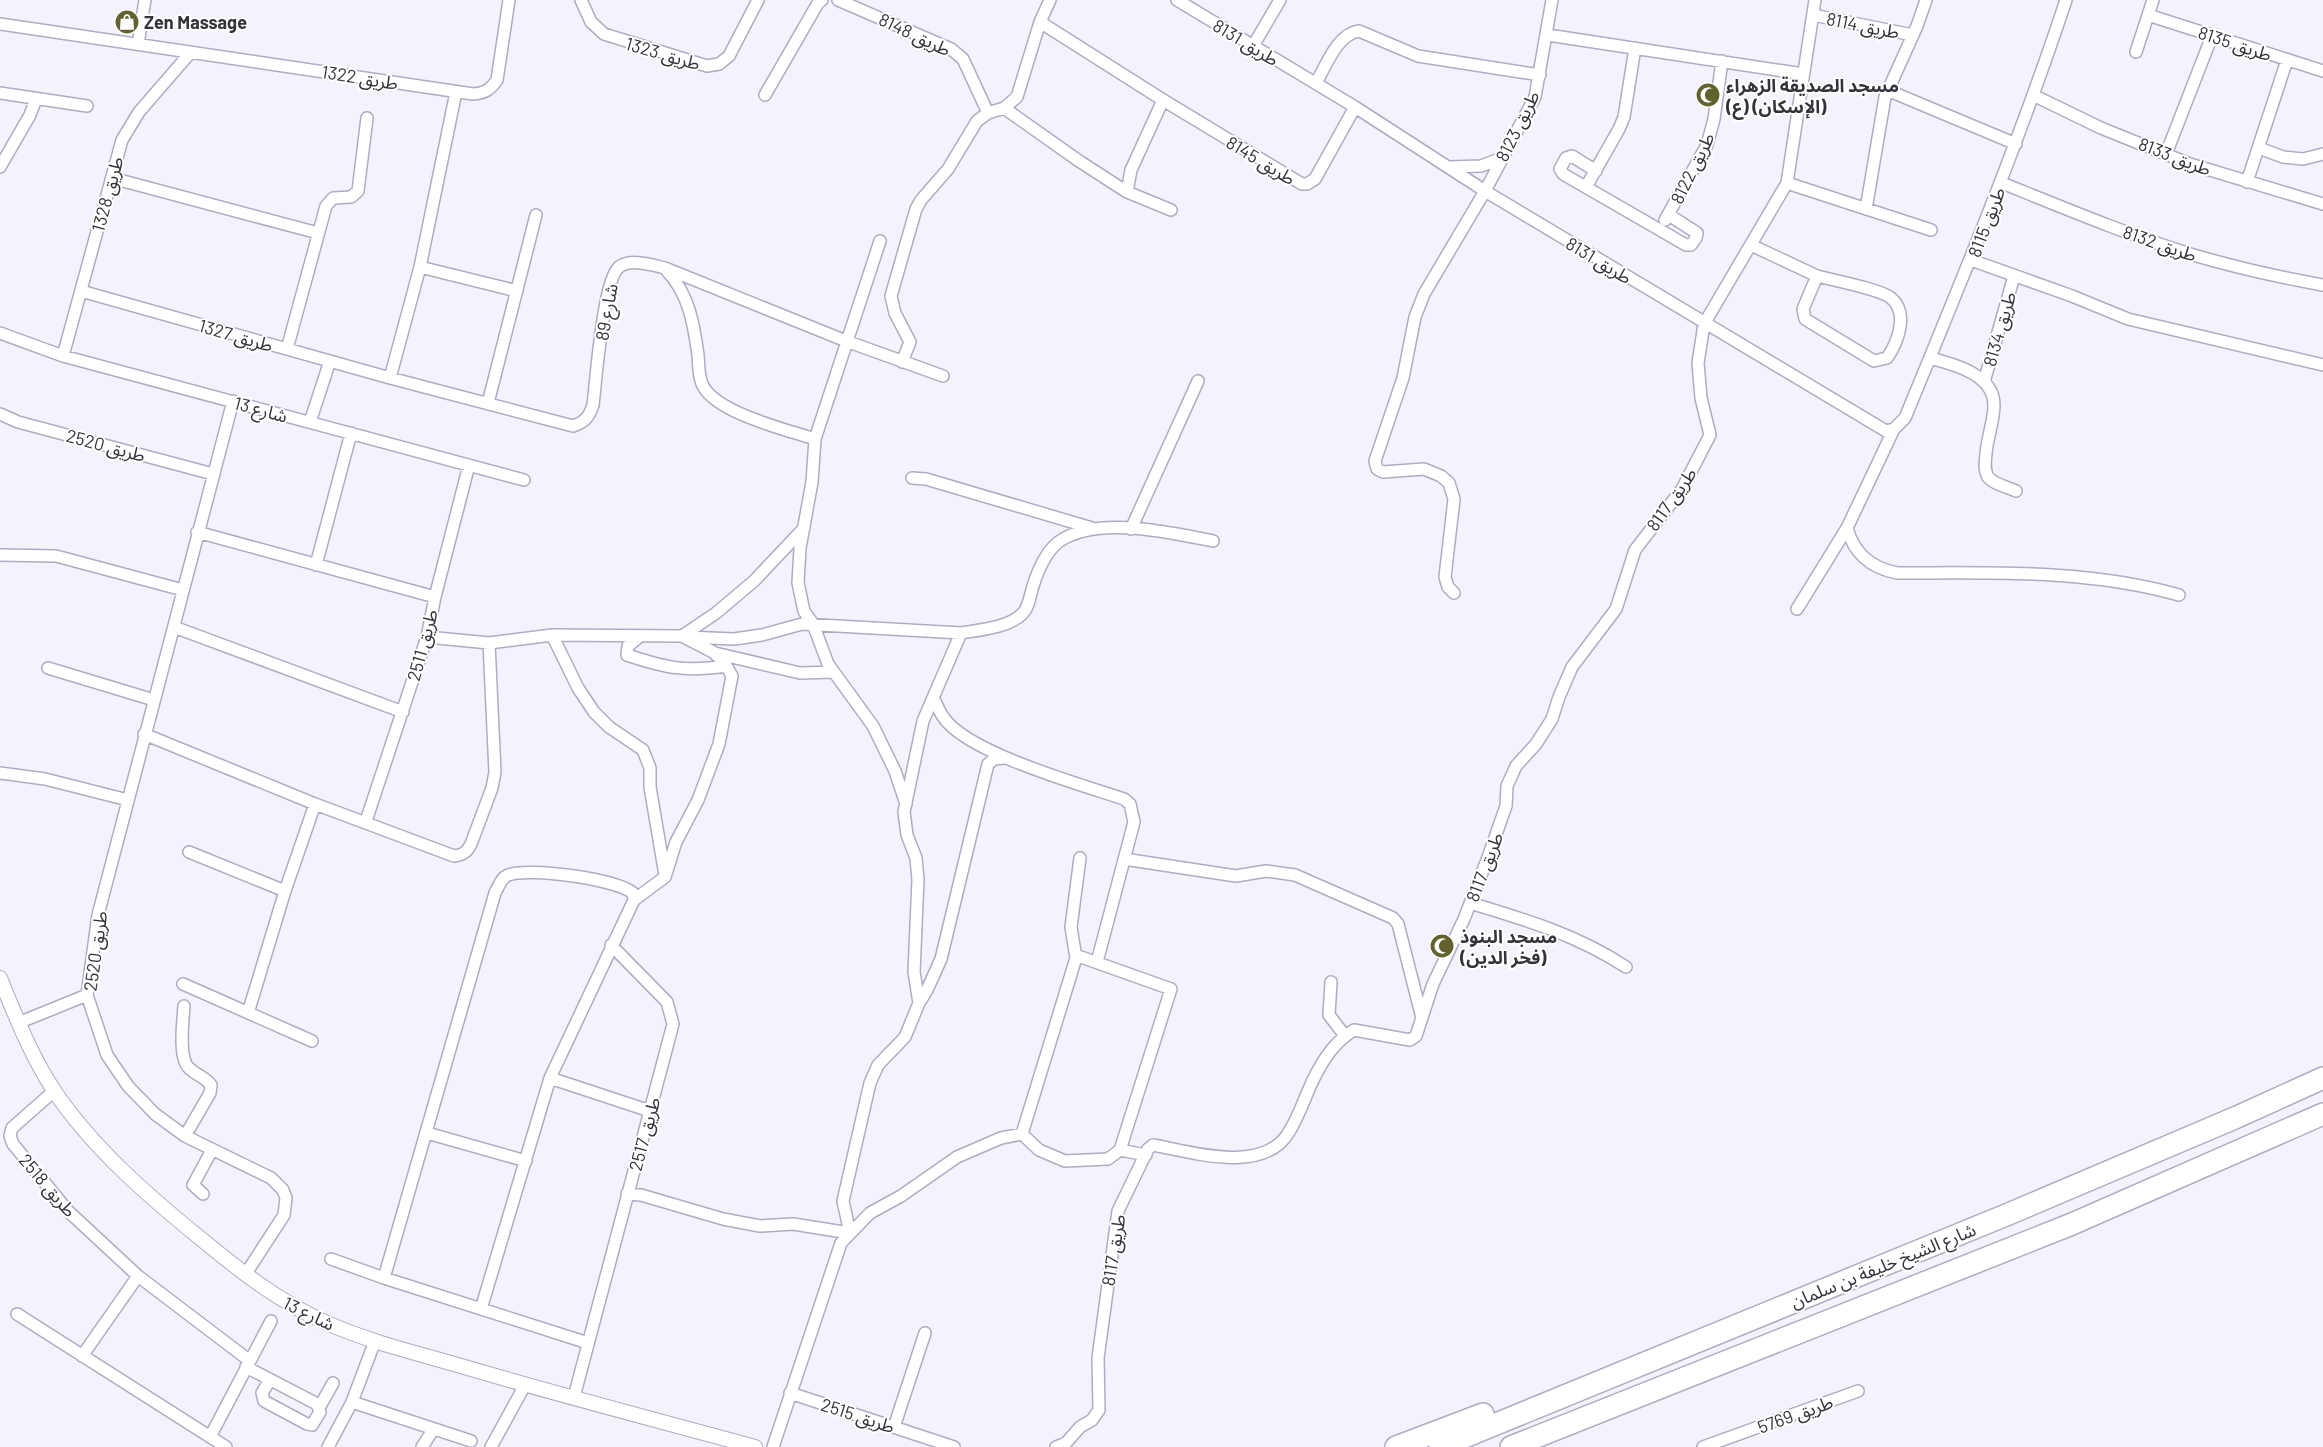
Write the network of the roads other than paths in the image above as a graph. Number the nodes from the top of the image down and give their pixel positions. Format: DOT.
graph roads {
  1 [pos="145,0"];
  2 [pos="508,0"];
  3 [pos="581,0"];
  4 [pos="758,0"];
  5 [pos="822,0"];
  6 [pos="838,0"];
  7 [pos="1050,0"];
  8 [pos="1177,0"];
  9 [pos="1280,0"];
  10 [pos="1552,0"];
  11 [pos="1815,0"];
  12 [pos="1926,0"];
  13 [pos="2066,0"];
  14 [pos="2153,0"];
  15 [pos="1812,15"];
  16 [pos="2148,15"];
  17 [pos="1040,22"];
  18 [pos="0,24"];
  19 [pos="1548,34"];
  20 [pos="1913,35"];
  21 [pos="2212,36"];
  22 [pos="138,44"];
  23 [pos="1254,46"];
  24 [pos="1635,48"];
  25 [pos="191,52"];
  26 [pos="2136,52"];
  27 [pos="2287,60"];
  28 [pos="1722,62"];
  29 [pos="2323,71"];
  30 [pos="1803,74"];
  31 [pos="1540,75"];
  32 [pos="1316,83"];
  33 [pos="1887,90"];
  34 [pos="456,92"];
  35 [pos="0,93"];
  36 [pos="765,95"];
  37 [pos="2033,95"];
  38 [pos="36,99"];
  39 [pos="1163,100"];
  40 [pos="87,106"];
  41 [pos="1355,107"];
  42 [pos="1004,108"];
  43 [pos="988,113"];
  44 [pos="367,118"];
  45 [pos="2016,144"];
  46 [pos="2258,148"];
  47 [pos="2166,154"];
  48 [pos="2323,154"];
  49 [pos="1502,158"];
  50 [pos="1447,166"];
  51 [pos="0,167"];
  52 [pos="1596,172"];
  53 [pos="112,178"];
  54 [pos="2247,182"];
  55 [pos="1787,183"];
  56 [pos="2002,183"];
  57 [pos="1586,187"];
  58 [pos="1485,191"];
  59 [pos="1127,192"];
  60 [pos="2323,204"];
  61 [pos="1866,209"];
  62 [pos="1171,210"];
  63 [pos="536,215"];
  64 [pos="1669,215"];
  65 [pos="1661,228"];
  66 [pos="1931,230"];
  67 [pos="318,233"];
  68 [pos="880,241"];
  69 [pos="1751,245"];
  70 [pos="1971,260"];
  71 [pos="420,267"];
  72 [pos="664,268"];
  73 [pos="1817,276"];
  74 [pos="2014,276"];
  75 [pos="2323,285"];
  76 [pos="81,291"];
  77 [pos="517,291"];
  78 [pos="1704,324"];
  79 [pos="0,334"];
  80 [pos="846,341"];
  81 [pos="287,349"];
  82 [pos="63,356"];
  83 [pos="1930,358"];
  84 [pos="330,361"];
  85 [pos="902,362"];
  86 [pos="2323,365"];
  87 [pos="943,376"];
  88 [pos="390,378"];
  89 [pos="1198,380"];
  90 [pos="1984,382"];
  91 [pos="233,401"];
  92 [pos="488,403"];
  93 [pos="592,405"];
  94 [pos="0,414"];
  95 [pos="310,422"];
  96 [pos="1890,430"];
  97 [pos="351,433"];
  98 [pos="815,439"];
  99 [pos="469,465"];
  100 [pos="212,474"];
  101 [pos="912,478"];
  102 [pos="524,480"];
  103 [pos="2016,490"];
  104 [pos="804,528"];
  105 [pos="1847,528"];
  106 [pos="1131,529"];
  107 [pos="1096,530"];
  108 [pos="197,532"];
  109 [pos="1213,541"];
  110 [pos="0,555"];
  111 [pos="316,565"];
  112 [pos="182,590"];
  113 [pos="1454,593"];
  114 [pos="2179,595"];
  115 [pos="435,597"];
  116 [pos="1797,609"];
  117 [pos="813,624"];
  118 [pos="174,627"];
  119 [pos="961,633"];
  120 [pos="552,635"];
  121 [pos="427,636"];
  122 [pos="640,636"];
  123 [pos="682,636"];
  124 [pos="489,643"];
  125 [pos="713,652"];
  126 [pos="726,666"];
  127 [pos="48,668"];
  128 [pos="834,672"];
  129 [pos="933,698"];
  130 [pos="154,700"];
  131 [pos="402,712"];
  132 [pos="144,734"];
  133 [pos="1005,758"];
  134 [pos="0,773"];
  135 [pos="128,800"];
  136 [pos="315,804"];
  137 [pos="906,804"];
  138 [pos="366,822"];
  139 [pos="189,852"];
  140 [pos="1080,858"];
  141 [pos="1124,859"];
  142 [pos="665,877"];
  143 [pos="285,891"];
  144 [pos="634,900"];
  145 [pos="1470,903"];
  146 [pos="611,945"];
  147 [pos="1076,958"];
  148 [pos="1097,962"];
  149 [pos="1626,967"];
  150 [pos="0,978"];
  151 [pos="1331,982"];
  152 [pos="183,984"];
  153 [pos="87,995"];
  154 [pos="919,1003"];
  155 [pos="184,1006"];
  156 [pos="248,1013"];
  157 [pos="1422,1018"];
  158 [pos="18,1023"];
  159 [pos="1344,1036"];
  160 [pos="312,1040"];
  161 [pos="550,1078"];
  162 [pos="2323,1078"];
  163 [pos="54,1091"];
  164 [pos="650,1112"];
  165 [pos="2323,1114"];
  166 [pos="427,1133"];
  167 [pos="1022,1134"];
  168 [pos="185,1136"];
  169 [pos="212,1150"];
  170 [pos="1120,1150"];
  171 [pos="1146,1155"];
  172 [pos="526,1162"];
  173 [pos="203,1194"];
  174 [pos="628,1194"];
  175 [pos="850,1233"];
  176 [pos="331,1259"];
  177 [pos="245,1274"];
  178 [pos="138,1276"];
  179 [pos="384,1278"];
  180 [pos="481,1309"];
  181 [pos="17,1314"];
  182 [pos="271,1322"];
  183 [pos="925,1333"];
  184 [pos="1715,1334"];
  185 [pos="375,1341"];
  186 [pos="588,1343"];
  187 [pos="82,1356"];
  188 [pos="248,1364"];
  189 [pos="270,1380"];
  190 [pos="333,1383"];
  191 [pos="525,1385"];
  192 [pos="1858,1391"];
  193 [pos="790,1393"];
  194 [pos="574,1397"];
  195 [pos="352,1402"];
  196 [pos="320,1408"];
  197 [pos="894,1427"];
  198 [pos="433,1430"];
  199 [pos="210,1437"];
  200 [pos="471,1441"];
  201 [pos="226,1447"];
  202 [pos="328,1447"];
  203 [pos="422,1447"];
  204 [pos="492,1447"];
  205 [pos="755,1447"];
  206 [pos="773,1447"];
  207 [pos="954,1447"];
  208 [pos="1056,1447"];
  209 [pos="1396,1447"];
  210 [pos="1440,1447"];
  211 [pos="1511,1447"];
  212 [pos="1704,1447"];
  1 -- 22 [label="street"];
  2 -- 34 [label="street, طريق 1322"];
  3 -- 4 [label="street, طريق 1323"];
  5 -- 36 [label="street"];
  6 -- 43 [label="street, طريق 8148"];
  7 -- 17 [label="street"];
  8 -- 23 [label="street, طريق 8131"];
  9 -- 23 [label="street"];
  10 -- 19 [label="street, طريق 8123"];
  11 -- 15 [label="street, طريق 8117"];
  12 -- 20 [label="street, طريق 8114"];
  13 -- 37 [label="street, طريق 8115"];
  14 -- 16 [label="street"];
  15 -- 20 [label="street, طريق 8114"];
  15 -- 30 [label="street, طريق 8117"];
  16 -- 21 [label="street, طريق 8135"];
  16 -- 26 [label="street"];
  17 -- 39 [label="street, طريق 8145"];
  17 -- 42 [label="street"];
  18 -- 22 [label="street, طريق 1322"];
  19 -- 24 [label="street"];
  19 -- 31 [label="street, طريق 8123"];
  20 -- 33 [label="street, طريق 8114"];
  21 -- 27 [label="street, طريق 8135"];
  21 -- 47 [label="street"];
  22 -- 25 [label="street, طريق 1322"];
  23 -- 32 [label="street, طريق 8131"];
  24 -- 28 [label="street"];
  24 -- 52 [label="street"];
  25 -- 34 [label="street, طريق 1322"];
  25 -- 53 [label="street, طريق 1328"];
  27 -- 29 [label="street, طريق 8135"];
  27 -- 46 [label="street"];
  28 -- 30 [label="street"];
  28 -- 64 [label="street, طريق 8122"];
  30 -- 55 [label="street, طريق 8117"];
  31 -- 32 [label="street"];
  31 -- 49 [label="street, طريق 8123"];
  32 -- 41 [label="street, طريق 8131"];
  33 -- 45 [label="street"];
  33 -- 61 [label="street, طريق 8114"];
  34 -- 71 [label="street"];
  35 -- 38 [label="street"];
  37 -- 45 [label="street, طريق 8115"];
  37 -- 47 [label="street, طريق 8133"];
  38 -- 40 [label="street"];
  38 -- 51 [label="street"];
  39 -- 41 [label="street, طريق 8145"];
  39 -- 59 [label="street"];
  41 -- 50 [label="street, طريق 8131"];
  42 -- 43 [label="street"];
  42 -- 59 [label="street"];
  43 -- 85 [label="street"];
  44 -- 67 [label="street"];
  45 -- 56 [label="street, طريق 8115"];
  46 -- 48 [label="street"];
  46 -- 54 [label="street"];
  47 -- 54 [label="street, طريق 8133"];
  49 -- 50 [label="street"];
  49 -- 58 [label="street, طريق 8123"];
  50 -- 58 [label="street, طريق 8131"];
  52 -- 57 [label="street"];
  52 -- 57 [label="street, طريق 8122"];
  53 -- 67 [label="street"];
  53 -- 76 [label="street, طريق 1328"];
  54 -- 60 [label="street, طريق 8133"];
  55 -- 61 [label="street"];
  55 -- 69 [label="street, طريق 8117"];
  56 -- 70 [label="street, طريق 8115"];
  56 -- 75 [label="street, طريق 8132"];
  57 -- 65 [label="street, طريق 8122"];
  58 -- 78 [label="street, طريق 8131"];
  58 -- 113 [label="street, طريق 8123"];
  59 -- 62 [label="street"];
  61 -- 66 [label="street"];
  63 -- 77 [label="street"];
  64 -- 65 [label="street, طريق 8122"];
  64 -- 65 [label="street, طريق 8122"];
  67 -- 81 [label="street"];
  68 -- 80 [label="street"];
  69 -- 73 [label="street"];
  69 -- 78 [label="street, طريق 8117"];
  70 -- 74 [label="street"];
  70 -- 83 [label="street, طريق 8115"];
  71 -- 77 [label="street"];
  71 -- 88 [label="street"];
  72 -- 80 [label="street, شارع 89"];
  72 -- 93 [label="street, شارع 89"];
  72 -- 98 [label="street"];
  73 -- 73 [label="street"];
  74 -- 86 [label="street"];
  74 -- 90 [label="street, طريق 8134"];
  76 -- 81 [label="street, طريق 1327"];
  76 -- 82 [label="street, طريق 1328"];
  77 -- 92 [label="street"];
  78 -- 96 [label="street, طريق 8131"];
  78 -- 145 [label="street, طريق 8117"];
  79 -- 82 [label="street, شارع 13"];
  80 -- 85 [label="street, شارع 89"];
  80 -- 98 [label="street"];
  81 -- 84 [label="street, طريق 1327"];
  82 -- 91 [label="street, شارع 13"];
  83 -- 90 [label="street"];
  83 -- 96 [label="street, طريق 8115"];
  84 -- 88 [label="street, طريق 1327"];
  84 -- 95 [label="street"];
  85 -- 87 [label="street, شارع 89"];
  88 -- 92 [label="street, طريق 1327"];
  89 -- 106 [label="street"];
  90 -- 103 [label="street"];
  91 -- 95 [label="street, شارع 13"];
  91 -- 100 [label="street, طريق 2520"];
  92 -- 93 [label="street, طريق 1327"];
  94 -- 100 [label="street, طريق 2520"];
  95 -- 97 [label="street, شارع 13"];
  96 -- 105 [label="street, طريق 8115"];
  97 -- 99 [label="street, شارع 13"];
  97 -- 111 [label="street"];
  98 -- 104 [label="street"];
  99 -- 102 [label="street, شارع 13"];
  99 -- 115 [label="street, طريق 2511"];
  100 -- 108 [label="street, طريق 2520"];
  101 -- 107 [label="street"];
  104 -- 117 [label="street"];
  104 -- 123 [label="street"];
  105 -- 114 [label="street"];
  105 -- 116 [label="street, طريق 8115"];
  106 -- 107 [label="street"];
  106 -- 109 [label="street"];
  107 -- 119 [label="street"];
  108 -- 111 [label="street"];
  108 -- 112 [label="street, طريق 2520"];
  110 -- 112 [label="street"];
  111 -- 115 [label="street"];
  112 -- 118 [label="street, طريق 2520"];
  115 -- 121 [label="street, طريق 2511"];
  117 -- 119 [label="street"];
  117 -- 123 [label="street"];
  117 -- 128 [label="street"];
  118 -- 130 [label="street, طريق 2520"];
  118 -- 131 [label="street"];
  119 -- 129 [label="street"];
  120 -- 122 [label="street"];
  120 -- 124 [label="street"];
  120 -- 142 [label="street"];
  121 -- 124 [label="street"];
  121 -- 131 [label="street, طريق 2511"];
  122 -- 123 [label="street"];
  122 -- 126 [label="street"];
  123 -- 125 [label="street"];
  124 -- 138 [label="street"];
  125 -- 126 [label="street"];
  125 -- 128 [label="street"];
  126 -- 142 [label="street"];
  127 -- 130 [label="street"];
  128 -- 137 [label="street"];
  129 -- 133 [label="street"];
  129 -- 137 [label="street"];
  130 -- 132 [label="street, طريق 2520"];
  131 -- 138 [label="street, طريق 2511"];
  132 -- 135 [label="street, طريق 2520"];
  132 -- 136 [label="street"];
  133 -- 141 [label="street"];
  133 -- 154 [label="street"];
  134 -- 135 [label="street"];
  135 -- 153 [label="street, طريق 2520"];
  136 -- 138 [label="street"];
  136 -- 143 [label="street"];
  137 -- 154 [label="street"];
  139 -- 143 [label="street"];
  140 -- 147 [label="street"];
  141 -- 148 [label="street"];
  141 -- 157 [label="street"];
  142 -- 144 [label="street"];
  143 -- 156 [label="street"];
  144 -- 146 [label="street"];
  144 -- 166 [label="street"];
  145 -- 149 [label="street"];
  145 -- 157 [label="street, طريق 8117"];
  146 -- 161 [label="street"];
  146 -- 164 [label="street, طريق 2517"];
  147 -- 148 [label="street"];
  147 -- 167 [label="street"];
  148 -- 170 [label="street"];
  150 -- 158 [label="street, شارع 13"];
  151 -- 159 [label="street"];
  152 -- 156 [label="street"];
  153 -- 158 [label="street"];
  153 -- 168 [label="street, طريق 2520"];
  154 -- 175 [label="street"];
  155 -- 168 [label="street"];
  156 -- 160 [label="street"];
  157 -- 159 [label="street, طريق 8117"];
  158 -- 163 [label="street, شارع 13"];
  159 -- 171 [label="street"];
  161 -- 164 [label="street"];
  161 -- 172 [label="street"];
  162 -- 184 [label="highway, شارع الشيخ خليفة بن سلمان"];
  163 -- 177 [label="street, شارع 13"];
  163 -- 178 [label="street, طريق 2518"];
  164 -- 174 [label="street, طريق 2517"];
  165 -- 211 [label="highway, شارع الشيخ خليفة بن سلمان"];
  166 -- 172 [label="street"];
  166 -- 179 [label="street"];
  167 -- 170 [label="street"];
  167 -- 175 [label="street"];
  168 -- 169 [label="street, طريق 2520"];
  169 -- 173 [label="street"];
  169 -- 177 [label="street, طريق 2520"];
  170 -- 171 [label="street"];
  171 -- 208 [label="street, طريق 8117"];
  172 -- 180 [label="street"];
  174 -- 175 [label="street"];
  174 -- 186 [label="street, طريق 2517"];
  175 -- 193 [label="street"];
  176 -- 179 [label="street"];
  177 -- 185 [label="street, شارع 13"];
  178 -- 187 [label="street"];
  178 -- 188 [label="street, طريق 2518"];
  179 -- 180 [label="street"];
  180 -- 186 [label="street"];
  181 -- 187 [label="street"];
  182 -- 188 [label="street"];
  183 -- 197 [label="street"];
  184 -- 209 [label="highway"];
  184 -- 210 [label="highway, شارع الشيخ خليفة بن سلمان"];
  185 -- 191 [label="street, شارع 13"];
  185 -- 195 [label="street"];
  186 -- 194 [label="street, طريق 2517"];
  187 -- 199 [label="street"];
  188 -- 189 [label="street, طريق 2518"];
  188 -- 199 [label="street"];
  189 -- 196 [label="street, طريق 2518"];
  189 -- 196 [label="street"];
  190 -- 196 [label="street"];
  191 -- 194 [label="street, شارع 13"];
  191 -- 204 [label="street"];
  192 -- 212 [label="street, طريق 5769"];
  193 -- 197 [label="street, طريق 2515"];
  193 -- 206 [label="street"];
  194 -- 205 [label="street, شارع 13"];
  195 -- 198 [label="street"];
  195 -- 202 [label="street"];
  197 -- 207 [label="street, طريق 2515"];
  198 -- 200 [label="street"];
  198 -- 203 [label="street"];
  199 -- 201 [label="street"];
}
